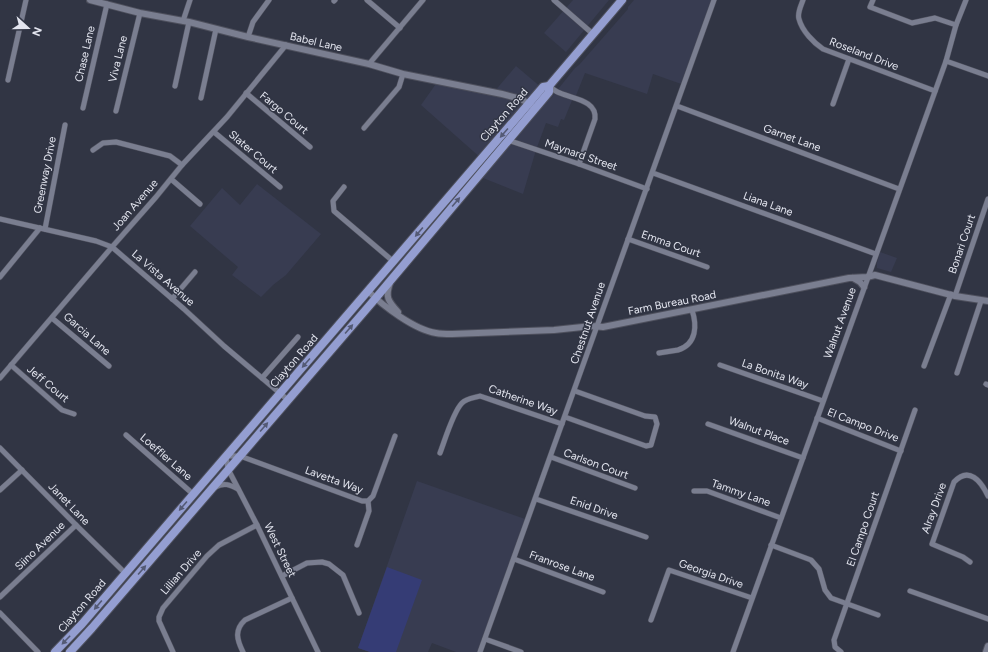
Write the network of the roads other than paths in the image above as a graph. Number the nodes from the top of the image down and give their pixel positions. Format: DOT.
graph roads {
  1 [pos="26,0"];
  2 [pos="90,0"];
  3 [pos="190,0"];
  4 [pos="269,0"];
  5 [pos="367,0"];
  6 [pos="423,0"];
  7 [pos="554,0"];
  8 [pos="622,0"];
  9 [pos="714,0"];
  10 [pos="803,0"];
  11 [pos="873,0"];
  12 [pos="966,0"];
  13 [pos="107,4"];
  14 [pos="140,13"];
  15 [pos="186,21"];
  16 [pos="956,26"];
  17 [pos="400,28"];
  18 [pos="216,29"];
  19 [pos="593,34"];
  20 [pos="248,37"];
  21 [pos="286,45"];
  22 [pos="849,59"];
  23 [pos="946,61"];
  24 [pos="369,64"];
  25 [pos="403,74"];
  26 [pos="988,76"];
  27 [pos="8,80"];
  28 [pos="175,86"];
  29 [pos="549,86"];
  30 [pos="935,91"];
  31 [pos="246,93"];
  32 [pos="201,98"];
  33 [pos="833,104"];
  34 [pos="532,106"];
  35 [pos="677,106"];
  36 [pos="83,108"];
  37 [pos="116,111"];
  38 [pos="65,125"];
  39 [pos="364,128"];
  40 [pos="214,132"];
  41 [pos="508,140"];
  42 [pos="310,147"];
  43 [pos="93,150"];
  44 [pos="579,164"];
  45 [pos="182,165"];
  46 [pos="653,173"];
  47 [pos="171,179"];
  48 [pos="280,187"];
  49 [pos="344,187"];
  50 [pos="899,189"];
  51 [pos="647,190"];
  52 [pos="988,199"];
  53 [pos="200,204"];
  54 [pos="0,219"];
  55 [pos="42,229"];
  56 [pos="628,240"];
  57 [pos="112,247"];
  58 [pos="876,254"];
  59 [pos="394,262"];
  60 [pos="707,267"];
  61 [pos="195,272"];
  62 [pos="0,277"];
  63 [pos="867,277"];
  64 [pos="849,278"];
  65 [pos="392,279"];
  66 [pos="864,287"];
  67 [pos="368,291"];
  68 [pos="953,295"];
  69 [pos="172,299"];
  70 [pos="375,299"];
  71 [pos="985,301"];
  72 [pos="692,310"];
  73 [pos="52,318"];
  74 [pos="404,319"];
  75 [pos="598,326"];
  76 [pos="298,337"];
  77 [pos="659,353"];
  78 [pos="11,365"];
  79 [pos="720,365"];
  80 [pos="109,366"];
  81 [pos="924,366"];
  82 [pos="957,373"];
  83 [pos="0,378"];
  84 [pos="262,378"];
  85 [pos="575,391"];
  86 [pos="280,393"];
  87 [pos="288,400"];
  88 [pos="823,401"];
  89 [pos="915,410"];
  90 [pos="74,414"];
  91 [pos="565,417"];
  92 [pos="817,418"];
  93 [pos="562,424"];
  94 [pos="708,424"];
  95 [pos="126,435"];
  96 [pos="395,436"];
  97 [pos="252,441"];
  98 [pos="0,448"];
  99 [pos="901,451"];
  100 [pos="440,453"];
  101 [pos="226,456"];
  102 [pos="240,456"];
  103 [pos="551,457"];
  104 [pos="803,458"];
  105 [pos="252,460"];
  106 [pos="228,469"];
  107 [pos="22,470"];
  108 [pos="635,488"];
  109 [pos="212,489"];
  110 [pos="0,490"];
  111 [pos="239,490"];
  112 [pos="694,491"];
  113 [pos="193,494"];
  114 [pos="988,496"];
  115 [pos="536,498"];
  116 [pos="368,502"];
  117 [pos="781,518"];
  118 [pos="76,525"];
  119 [pos="257,525"];
  120 [pos="646,537"];
  121 [pos="358,545"];
  122 [pos="771,545"];
  123 [pos="514,559"];
  124 [pos="970,562"];
  125 [pos="125,573"];
  126 [pos="282,576"];
  127 [pos="910,591"];
  128 [pos="603,592"];
  129 [pos="0,597"];
  130 [pos="292,598"];
  131 [pos="752,598"];
  132 [pos="848,604"];
  133 [pos="0,613"];
  134 [pos="359,613"];
  135 [pos="878,615"];
  136 [pos="988,619"];
  137 [pos="651,620"];
  138 [pos="485,639"];
  139 [pos="988,646"];
  140 [pos="38,652"];
  141 [pos="55,652"];
  142 [pos="70,652"];
  143 [pos="173,652"];
  144 [pos="243,652"];
  145 [pos="318,652"];
  146 [pos="480,652"];
  147 [pos="521,652"];
  148 [pos="733,652"];
  149 [pos="841,652"];
  150 [pos="986,652"];
  1 -- 27 [label="street"];
  2 -- 13 [label="street, Babel Lane"];
  3 -- 15 [label="street"];
  4 -- 20 [label="street"];
  5 -- 17 [label="street"];
  6 -- 17 [label="street"];
  7 -- 19 [label="street"];
  8 -- 19 [label="main road, Clayton Road"];
  9 -- 35 [label="street, Chestnut Avenue"];
  10 -- 22 [label="street, Roseland Drive"];
  11 -- 16 [label="street"];
  12 -- 16 [label="street, Walnut Avenue"];
  13 -- 14 [label="street, Babel Lane"];
  13 -- 36 [label="street, Chase Lane"];
  14 -- 15 [label="street, Babel Lane"];
  14 -- 37 [label="street, Viva Lane"];
  15 -- 18 [label="street, Babel Lane"];
  15 -- 28 [label="street"];
  16 -- 23 [label="street, Walnut Avenue"];
  17 -- 24 [label="street"];
  18 -- 20 [label="street, Babel Lane"];
  18 -- 32 [label="street"];
  19 -- 29 [label="main road, Clayton Road"];
  20 -- 21 [label="street, Babel Lane"];
  21 -- 24 [label="street, Babel Lane"];
  21 -- 31 [label="street, Joan Avenue"];
  22 -- 30 [label="street, Roseland Drive"];
  22 -- 33 [label="street"];
  23 -- 26 [label="street"];
  23 -- 30 [label="street, Walnut Avenue"];
  24 -- 25 [label="street, Babel Lane"];
  25 -- 34 [label="street, Babel Lane"];
  25 -- 39 [label="street"];
  29 -- 34 [label="main road, Clayton Road"];
  29 -- 44 [label="street"];
  30 -- 50 [label="street, Walnut Avenue"];
  31 -- 40 [label="street, Joan Avenue"];
  31 -- 42 [label="street, Fargo Court"];
  34 -- 41 [label="main road, Clayton Road"];
  34 -- 59 [label="main road, Clayton Road, one-way"];
  35 -- 46 [label="street, Chestnut Avenue"];
  35 -- 50 [label="street, Garnet Lane"];
  38 -- 55 [label="street, Greenway Drive"];
  40 -- 45 [label="street, Joan Avenue"];
  40 -- 48 [label="street, Slater Court"];
  41 -- 44 [label="street, Maynard Street"];
  65 -- 41 [label="main road, Clayton Road, one-way"];
  43 -- 45 [label="street"];
  44 -- 51 [label="street, Maynard Street"];
  45 -- 47 [label="street, Joan Avenue"];
  46 -- 51 [label="street, Chestnut Avenue"];
  46 -- 58 [label="street, Liana Lane"];
  47 -- 53 [label="street"];
  47 -- 57 [label="street, Joan Avenue"];
  49 -- 59 [label="street"];
  50 -- 58 [label="street, Walnut Avenue"];
  51 -- 56 [label="street, Chestnut Avenue"];
  52 -- 68 [label="street, Bonari Court"];
  54 -- 55 [label="street, La Vista Avenue"];
  55 -- 57 [label="street, La Vista Avenue"];
  55 -- 62 [label="street"];
  56 -- 60 [label="street, Emma Court"];
  56 -- 75 [label="street, Chestnut Avenue"];
  57 -- 69 [label="street, La Vista Avenue"];
  57 -- 73 [label="street, Joan Avenue"];
  58 -- 63 [label="street, Walnut Avenue"];
  59 -- 67 [label="main road, Clayton Road"];
  61 -- 69 [label="street"];
  63 -- 64 [label="street, Farm Bureau Road"];
  63 -- 66 [label="street, Walnut Avenue"];
  63 -- 68 [label="street, Farm Bureau Road"];
  64 -- 66 [label="street"];
  64 -- 72 [label="street, Farm Bureau Road"];
  65 -- 70 [label="main road, Clayton Road"];
  65 -- 74 [label="street"];
  66 -- 88 [label="street, Walnut Avenue"];
  67 -- 70 [label="street, Farm Bureau Road"];
  67 -- 86 [label="main road, Clayton Road, one-way"];
  68 -- 71 [label="street, Farm Bureau Road"];
  68 -- 81 [label="street, Bonari Court"];
  69 -- 84 [label="street, La Vista Avenue"];
  70 -- 74 [label="street, Farm Bureau Road"];
  87 -- 70 [label="main road, Clayton Road, one-way"];
  71 -- 82 [label="street"];
  72 -- 75 [label="street, Farm Bureau Road"];
  72 -- 77 [label="street"];
  73 -- 78 [label="street, Joan Avenue"];
  73 -- 80 [label="street, Garcia Lane"];
  74 -- 75 [label="street, Farm Bureau Road"];
  75 -- 85 [label="street, Chestnut Avenue"];
  76 -- 84 [label="street"];
  78 -- 83 [label="street, Joan Avenue"];
  78 -- 90 [label="street, Jeff Court"];
  79 -- 88 [label="street, La Bonita Way"];
  84 -- 86 [label="street, La Vista Avenue"];
  85 -- 91 [label="street, Chestnut Avenue"];
  85 -- 91 [label="street"];
  86 -- 87 [label="street, La Vista Avenue"];
  86 -- 101 [label="main road, Clayton Road"];
  97 -- 87 [label="main road, Clayton Road, one-way"];
  88 -- 92 [label="street, Walnut Avenue"];
  89 -- 99 [label="street, El Campo Court"];
  91 -- 93 [label="street, Chestnut Avenue"];
  92 -- 99 [label="street, El Campo Drive"];
  92 -- 104 [label="street, Walnut Avenue"];
  93 -- 100 [label="street, Catherine Way"];
  93 -- 103 [label="street, Chestnut Avenue"];
  94 -- 104 [label="street, Walnut Place"];
  95 -- 113 [label="street, Loeffler Lane"];
  96 -- 116 [label="street, Lavetta Way"];
  97 -- 102 [label="main road, Clayton Road"];
  97 -- 105 [label="street"];
  98 -- 107 [label="street, Janet Lane"];
  99 -- 132 [label="street, El Campo Court"];
  101 -- 102 [label="street, Lavetta Way"];
  101 -- 106 [label="street, West Street"];
  101 -- 113 [label="main road, Clayton Road"];
  102 -- 105 [label="street, Lavetta Way"];
  102 -- 106 [label="main road, Clayton Road"];
  103 -- 108 [label="street, Carlson Court"];
  103 -- 115 [label="street, Chestnut Avenue"];
  104 -- 117 [label="street, Walnut Avenue"];
  105 -- 116 [label="street, Lavetta Way"];
  106 -- 109 [label="main road, Clayton Road"];
  106 -- 111 [label="street, West Street"];
  107 -- 110 [label="street"];
  107 -- 118 [label="street, Janet Lane"];
  109 -- 111 [label="street"];
  142 -- 109 [label="main road, Clayton Road, one-way"];
  111 -- 119 [label="street, West Street"];
  112 -- 117 [label="street, Tammy Lane"];
  113 -- 125 [label="main road, Clayton Road, one-way"];
  114 -- 124 [label="street, Alray Drive"];
  115 -- 120 [label="street, Enid Drive"];
  115 -- 123 [label="street, Chestnut Avenue"];
  116 -- 121 [label="street"];
  117 -- 122 [label="street, Walnut Avenue"];
  118 -- 125 [label="street, Janet Lane"];
  118 -- 129 [label="street, Siino Avenue"];
  119 -- 126 [label="street, West Street"];
  119 -- 143 [label="street, Lillian Drive"];
  122 -- 131 [label="street, Walnut Avenue"];
  122 -- 132 [label="street"];
  123 -- 128 [label="street, Franrose Lane"];
  123 -- 138 [label="street, Chestnut Avenue"];
  125 -- 141 [label="main road, Clayton Road, one-way"];
  126 -- 130 [label="street, West Street"];
  126 -- 134 [label="street"];
  127 -- 136 [label="street"];
  130 -- 144 [label="street"];
  130 -- 145 [label="street, West Street"];
  131 -- 137 [label="street, Georgia Drive"];
  131 -- 148 [label="street, Walnut Avenue"];
  132 -- 135 [label="street"];
  132 -- 149 [label="street, El Campo Court"];
  133 -- 140 [label="street"];
  138 -- 146 [label="street, Chestnut Avenue"];
  138 -- 147 [label="street"];
  139 -- 150 [label="street"];
}
